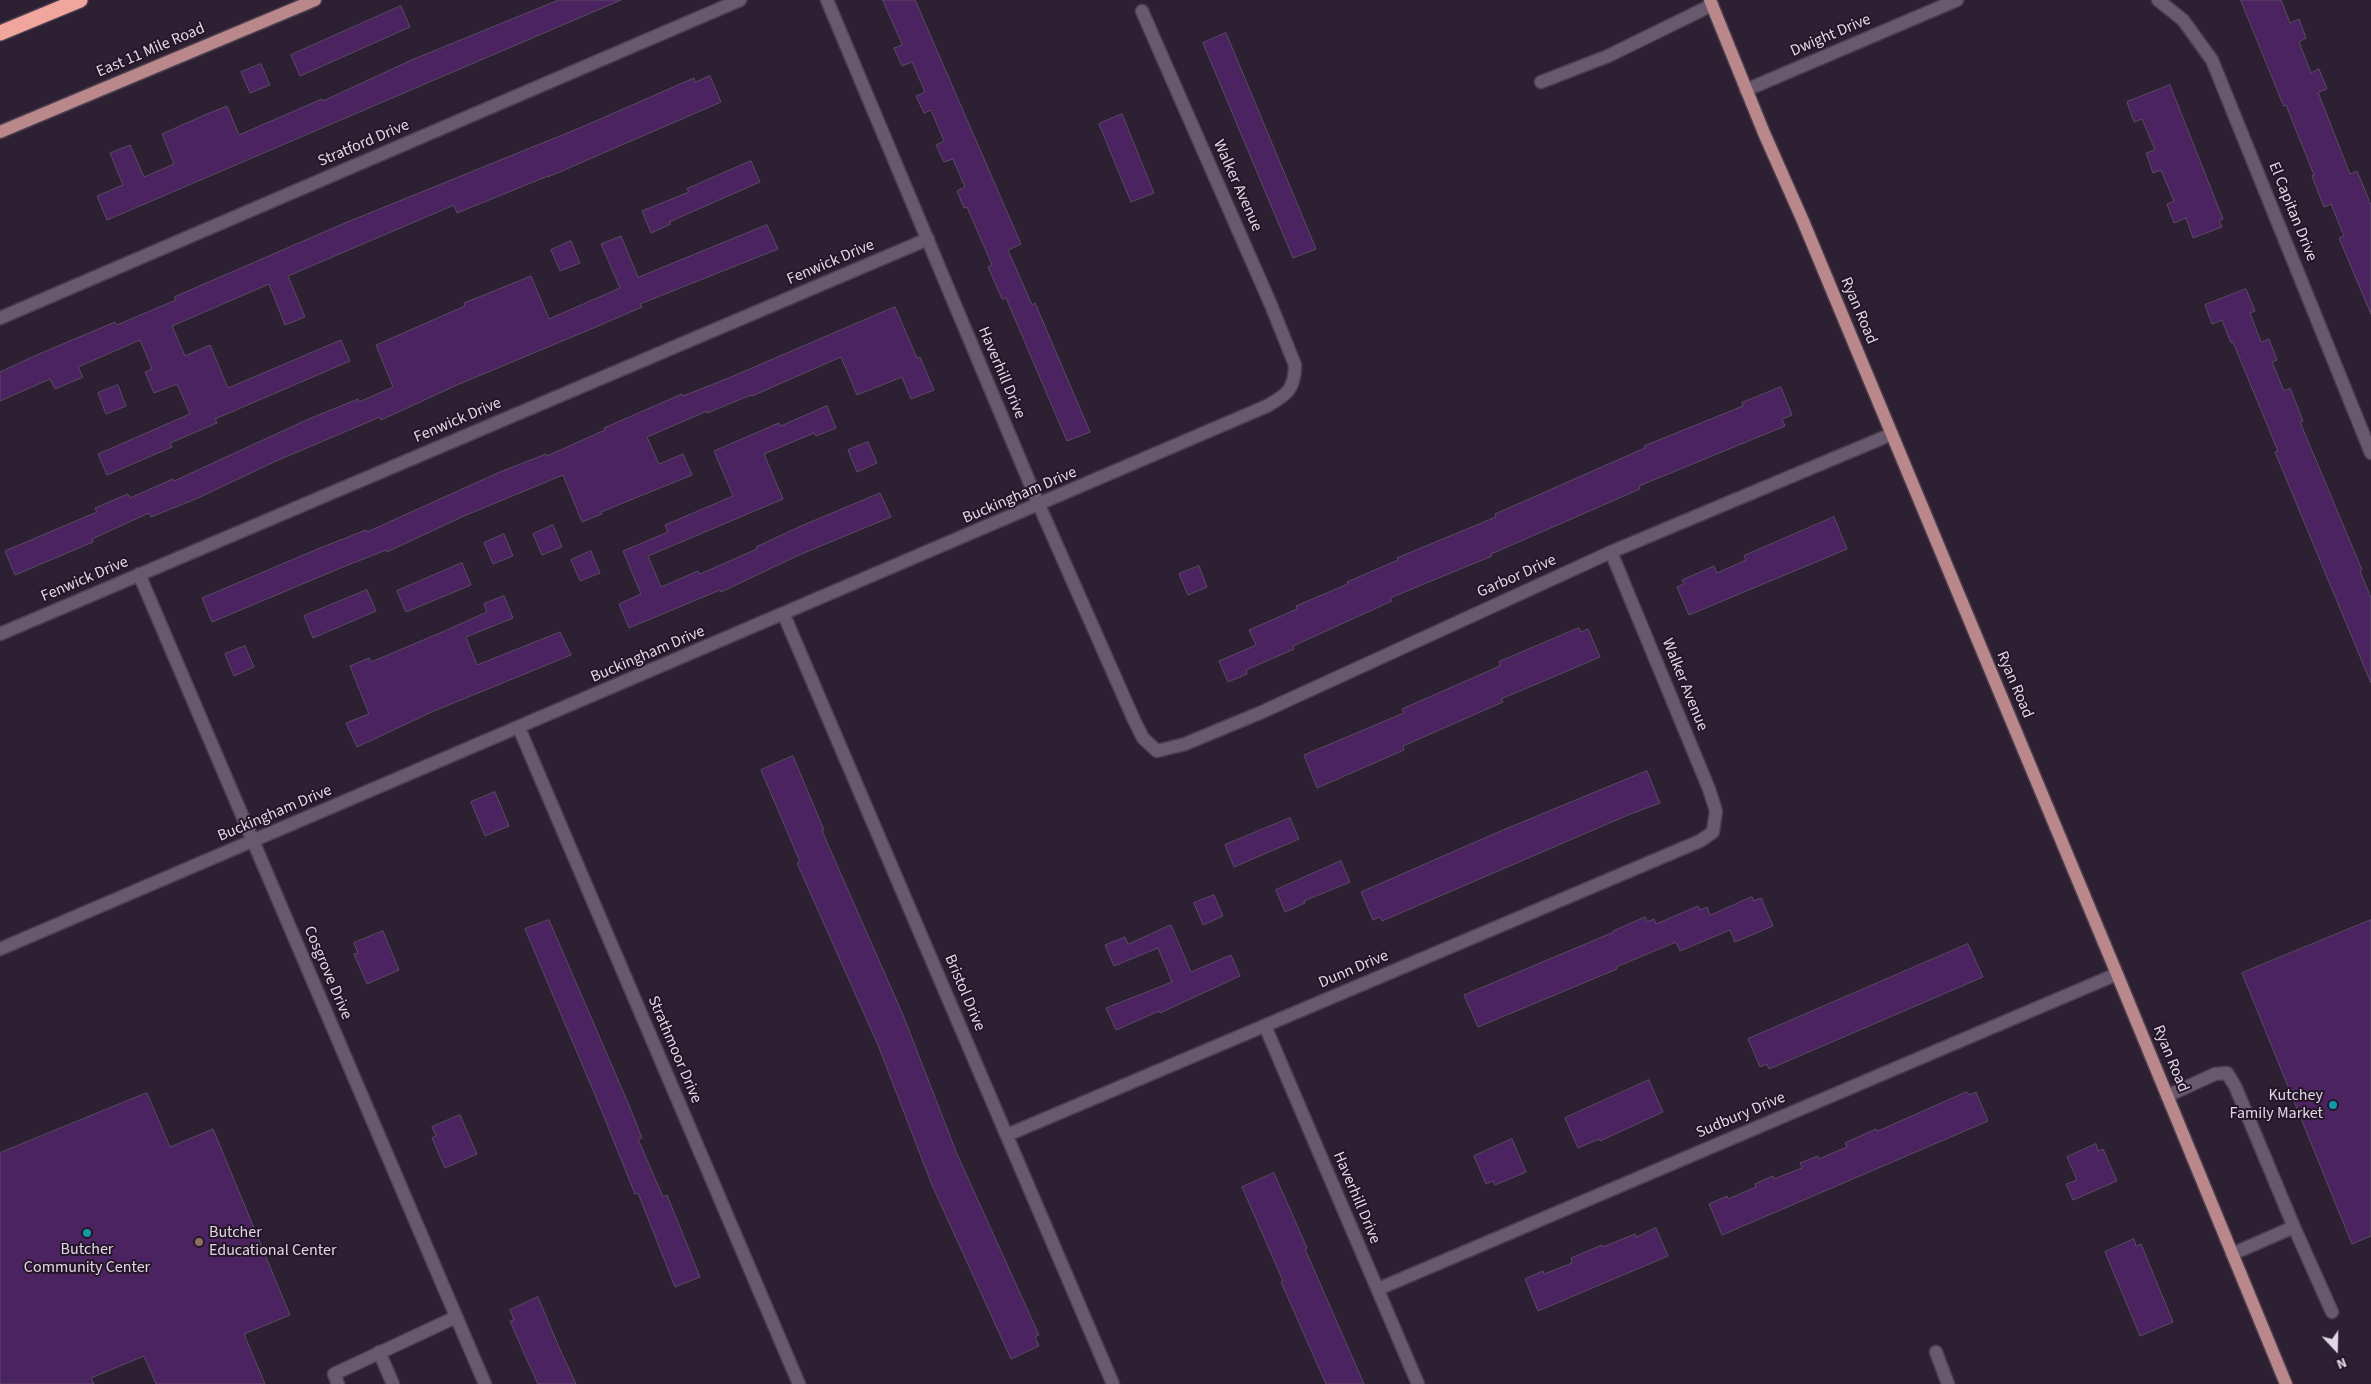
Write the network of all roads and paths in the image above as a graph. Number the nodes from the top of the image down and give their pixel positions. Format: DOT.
graph roads {
  1 [pos="80,0"];
  2 [pos="315,0"];
  3 [pos="740,0"];
  4 [pos="827,0"];
  5 [pos="1957,0"];
  6 [pos="2158,0"];
  7 [pos="1711,2"];
  8 [pos="1142,11"];
  9 [pos="0,33"];
  10 [pos="1541,82"];
  11 [pos="1746,90"];
  12 [pos="0,132"];
  13 [pos="928,240"];
  14 [pos="0,318"];
  15 [pos="1295,376"];
  16 [pos="1892,434"];
  17 [pos="2371,453"];
  18 [pos="1039,506"];
  19 [pos="1612,552"];
  20 [pos="139,574"];
  21 [pos="784,615"];
  22 [pos="0,634"];
  23 [pos="519,728"];
  24 [pos="1157,751"];
  25 [pos="1713,832"];
  26 [pos="254,841"];
  27 [pos="0,949"];
  28 [pos="2117,974"];
  29 [pos="1265,1026"];
  30 [pos="2167,1096"];
  31 [pos="1007,1134"];
  32 [pos="2294,1227"];
  33 [pos="2232,1254"];
  34 [pos="1378,1289"];
  35 [pos="2332,1312"];
  36 [pos="456,1317"];
  37 [pos="379,1352"];
  38 [pos="1936,1352"];
  39 [pos="338,1384"];
  40 [pos="393,1384"];
  41 [pos="485,1384"];
  42 [pos="799,1384"];
  43 [pos="1113,1384"];
  44 [pos="1418,1384"];
  45 [pos="1948,1384"];
  46 [pos="2286,1384"];
  1 -- 9 [label="highway"];
  2 -- 12 [label="main road, East 11 Mile Road"];
  3 -- 14 [label="street, Stratford Drive"];
  4 -- 13 [label="street, Haverhill Drive"];
  5 -- 11 [label="street, Dwight Drive"];
  6 -- 17 [label="street, El Capitan Drive"];
  7 -- 10 [label="street"];
  7 -- 11 [label="main road, Ryan Road"];
  8 -- 15 [label="street, Walker Avenue"];
  11 -- 16 [label="main road, Ryan Road"];
  13 -- 18 [label="street, Haverhill Drive"];
  13 -- 20 [label="street, Fenwick Drive"];
  15 -- 18 [label="street, Buckingham Drive"];
  16 -- 19 [label="street, Garbor Drive"];
  16 -- 28 [label="main road, Ryan Road"];
  18 -- 21 [label="street, Buckingham Drive"];
  18 -- 24 [label="street, Haverhill Drive"];
  19 -- 24 [label="street, Garbor Drive"];
  19 -- 25 [label="street, Walker Avenue"];
  20 -- 22 [label="street, Fenwick Drive"];
  20 -- 26 [label="street, Cosgrove Drive"];
  21 -- 23 [label="street, Buckingham Drive"];
  21 -- 31 [label="street, Bristol Drive"];
  23 -- 26 [label="street, Buckingham Drive"];
  23 -- 42 [label="street, Strathmoor Drive"];
  25 -- 29 [label="street, Dunn Drive"];
  26 -- 27 [label="street, Buckingham Drive"];
  26 -- 36 [label="street, Cosgrove Drive"];
  28 -- 30 [label="main road, Ryan Road"];
  28 -- 34 [label="street, Sudbury Drive"];
  29 -- 31 [label="street, Dunn Drive"];
  29 -- 34 [label="street, Haverhill Drive"];
  30 -- 32 [label="street"];
  30 -- 33 [label="main road, Ryan Road"];
  31 -- 43 [label="street, Bristol Drive"];
  32 -- 33 [label="street"];
  32 -- 35 [label="street"];
  33 -- 46 [label="main road, Ryan Road"];
  34 -- 44 [label="street, Haverhill Drive"];
  36 -- 37 [label="street"];
  36 -- 41 [label="street, Cosgrove Drive"];
  37 -- 39 [label="street"];
  37 -- 40 [label="street"];
  38 -- 45 [label="street"];
}
